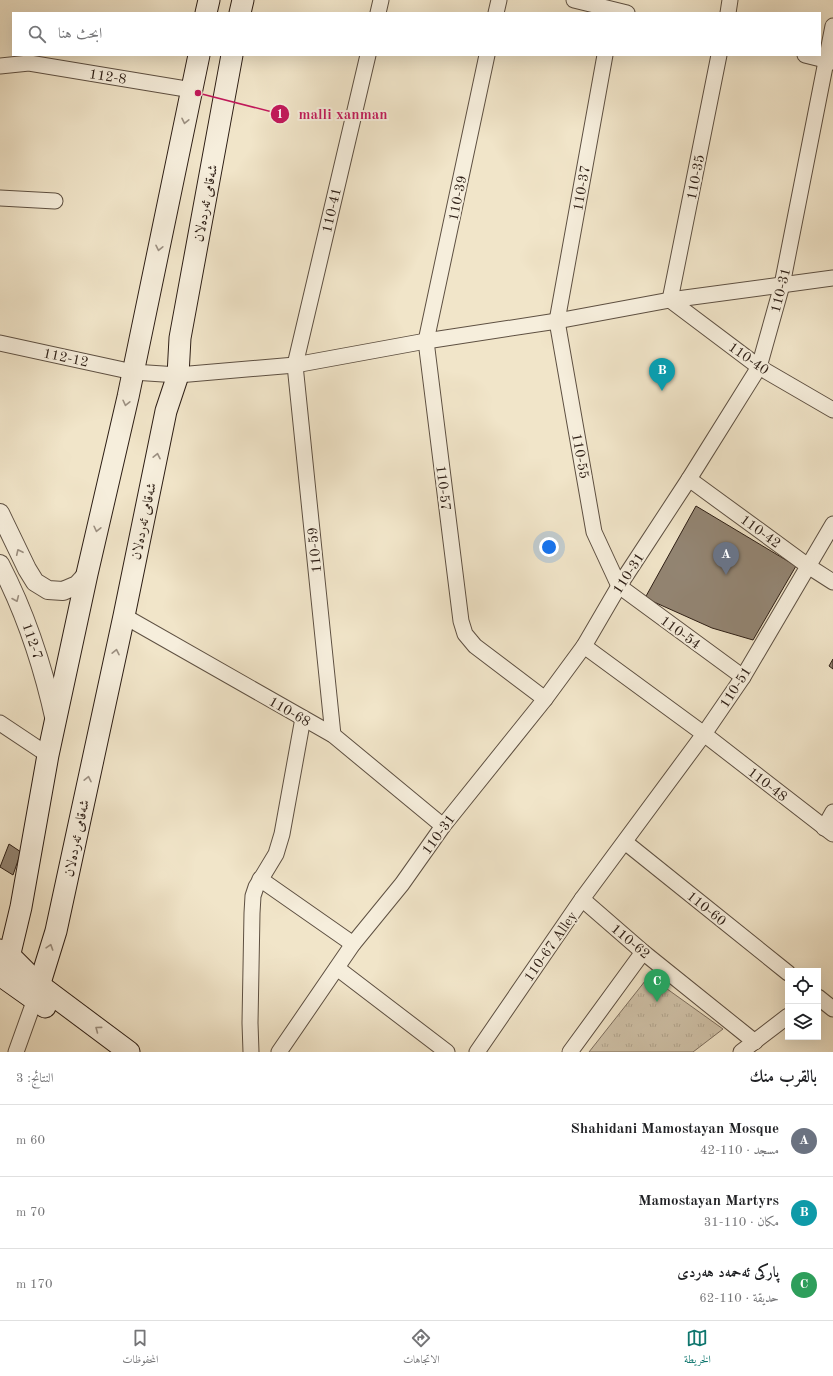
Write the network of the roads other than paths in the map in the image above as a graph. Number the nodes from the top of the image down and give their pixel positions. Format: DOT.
graph roads {
  1 [pos="209,0"];
  2 [pos="243,0"];
  3 [pos="381,0"];
  4 [pos="499,0"];
  5 [pos="574,0"];
  6 [pos="730,0"];
  7 [pos="617,9"];
  8 [pos="206,12"];
  9 [pos="240,12"];
  10 [pos="378,12"];
  11 [pos="496,12"];
  12 [pos="728,12"];
  13 [pos="833,26"];
  14 [pos="198,56"];
  15 [pos="232,56"];
  16 [pos="368,56"];
  17 [pos="487,56"];
  18 [pos="605,56"];
  19 [pos="719,56"];
  20 [pos="809,56"];
  21 [pos="830,61"];
  22 [pos="0,66"];
  23 [pos="192,90"];
  24 [pos="0,198"];
  25 [pos="55,201"];
  26 [pos="833,278"];
  27 [pos="782,285"];
  28 [pos="670,300"];
  29 [pos="557,321"];
  30 [pos="426,341"];
  31 [pos="0,343"];
  32 [pos="295,365"];
  33 [pos="759,367"];
  34 [pos="133,372"];
  35 [pos="178,375"];
  36 [pos="833,410"];
  37 [pos="690,479"];
  38 [pos="0,513"];
  39 [pos="833,524"];
  40 [pos="5,536"];
  41 [pos="0,564"];
  42 [pos="808,566"];
  43 [pos="87,574"];
  44 [pos="833,582"];
  45 [pos="619,586"];
  46 [pos="124,616"];
  47 [pos="584,646"];
  48 [pos="743,677"];
  49 [pos="545,699"];
  50 [pos="303,718"];
  51 [pos="56,722"];
  52 [pos="0,723"];
  53 [pos="704,734"];
  54 [pos="333,735"];
  55 [pos="48,755"];
  56 [pos="833,812"];
  57 [pos="443,826"];
  58 [pos="828,831"];
  59 [pos="625,842"];
  60 [pos="260,879"];
  61 [pos="582,899"];
  62 [pos="354,944"];
  63 [pos="643,952"];
  64 [pos="5,953"];
  65 [pos="336,968"];
  66 [pos="785,971"];
  67 [pos="2,977"];
  68 [pos="37,991"];
  69 [pos="821,1000"];
  70 [pos="833,1009"];
  71 [pos="785,1018"];
  72 [pos="755,1042"];
  73 [pos="18,1051"];
  74 [pos="105,1052"];
  75 [pos="129,1052"];
  76 [pos="251,1052"];
  77 [pos="279,1052"];
  78 [pos="447,1052"];
  79 [pos="477,1052"];
  80 [pos="570,1052"];
  81 [pos="741,1052"];
  1 -- 8 [label="main road"];
  2 -- 9 [label="main road"];
  3 -- 10 [label="street"];
  4 -- 11 [label="street"];
  5 -- 7 [label="street"];
  6 -- 12 [label="street"];
  13 -- 21 [label="street, 110-31"];
  14 -- 23 [label="main road"];
  15 -- 35 [label="main road, شەقامی ئەردەلان"];
  16 -- 32 [label="street, 110-41"];
  17 -- 30 [label="street, 110-39"];
  18 -- 29 [label="street, 110-37"];
  19 -- 28 [label="street, 110-35"];
  20 -- 21 [label="street"];
  21 -- 27 [label="street, 110-31"];
  22 -- 23 [label="street, 112-8"];
  23 -- 34 [label="main road, one-way"];
  24 -- 25 [label="street"];
  26 -- 27 [label="street, 112-12"];
  27 -- 28 [label="street, 112-12"];
  27 -- 33 [label="street, 110-31"];
  28 -- 29 [label="street, 112-12"];
  28 -- 33 [label="street, 110-40"];
  29 -- 30 [label="street, 112-12"];
  29 -- 45 [label="street, 110-55"];
  30 -- 32 [label="street, 112-12"];
  30 -- 49 [label="street, 110-57"];
  31 -- 34 [label="street, 112-12"];
  32 -- 35 [label="street, 112-12"];
  32 -- 54 [label="street, 110-59"];
  33 -- 36 [label="street, 110-40"];
  33 -- 37 [label="street, 110-31"];
  34 -- 35 [label="street, 112-12"];
  34 -- 43 [label="main road, one-way"];
  46 -- 35 [label="main road, شەقامی ئەردەلان, one-way"];
  37 -- 42 [label="street, 110-42"];
  37 -- 45 [label="street, 110-31"];
  38 -- 40 [label="street"];
  39 -- 42 [label="street, 110-51"];
  43 -- 40 [label="street, one-way"];
  41 -- 51 [label="street, 112-7, one-way"];
  42 -- 44 [label="street, 110-42"];
  42 -- 48 [label="street, 110-51"];
  43 -- 51 [label="main road"];
  45 -- 47 [label="street, 110-31"];
  45 -- 48 [label="street, 110-54"];
  46 -- 50 [label="street, 110-68"];
  68 -- 46 [label="main road, شەقامی ئەردەلان, one-way"];
  47 -- 49 [label="street, 110-31"];
  47 -- 53 [label="street, 110-48"];
  48 -- 53 [label="street, 110-51"];
  49 -- 57 [label="street, 110-31"];
  50 -- 54 [label="street, 110-68"];
  50 -- 60 [label="street"];
  51 -- 55 [label="main road"];
  52 -- 55 [label="street"];
  53 -- 58 [label="street, 110-48"];
  53 -- 59 [label="street, 110-51"];
  54 -- 57 [label="street, 110-68"];
  55 -- 64 [label="main road"];
  56 -- 58 [label="street"];
  57 -- 62 [label="street, 110-31"];
  59 -- 61 [label="street, 110-67 Alley"];
  59 -- 66 [label="street, 110-60"];
  60 -- 62 [label="street"];
  60 -- 76 [label="street"];
  61 -- 63 [label="street, 110-62"];
  61 -- 79 [label="street, 110-67 Alley"];
  62 -- 65 [label="street, 110-31"];
  63 -- 72 [label="street, 110-62"];
  63 -- 80 [label="street"];
  64 -- 67 [label="main road"];
  64 -- 68 [label="main road"];
  65 -- 77 [label="street, 110-31"];
  65 -- 78 [label="street"];
  67 -- 68 [label="main road"];
  68 -- 73 [label="street"];
  68 -- 74 [label="main road"];
  75 -- 68 [label="main road, one-way"];
  69 -- 70 [label="street"];
  71 -- 72 [label="street"];
  72 -- 81 [label="street"];
}
